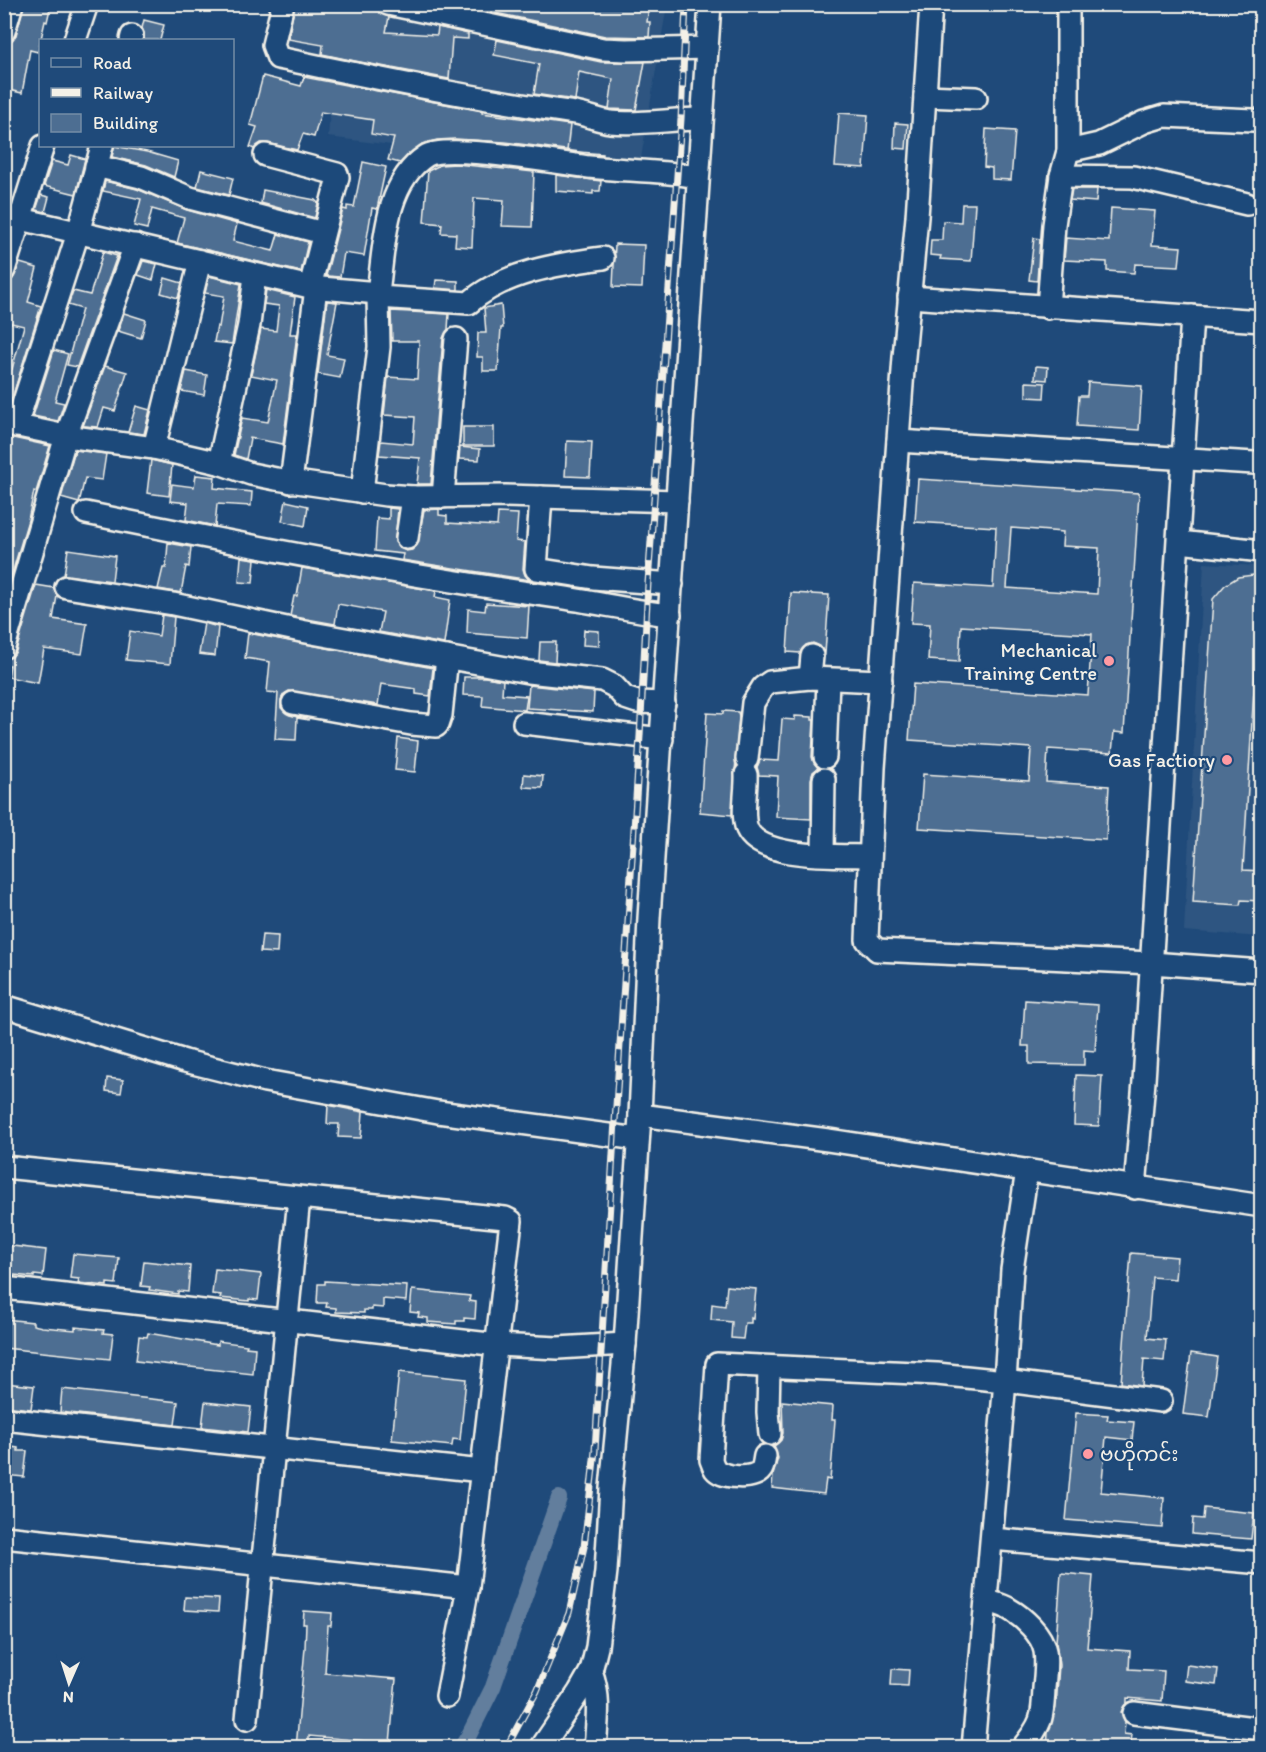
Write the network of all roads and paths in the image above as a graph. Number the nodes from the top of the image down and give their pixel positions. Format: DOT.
graph roads {
  1 [pos="12,4"];
  2 [pos="87,4"];
  3 [pos="283,4"];
  4 [pos="388,4"];
  5 [pos="710,4"];
  6 [pos="931,4"];
  7 [pos="1068,4"];
  8 [pos="4,31"];
  9 [pos="75,39"];
  10 [pos="707,48"];
  11 [pos="925,96"];
  12 [pos="976,98"];
  13 [pos="701,120"];
  14 [pos="1253,120"];
  15 [pos="43,147"];
  16 [pos="102,147"];
  17 [pos="1068,151"];
  18 [pos="265,155"];
  19 [pos="96,166"];
  20 [pos="1061,176"];
  21 [pos="697,177"];
  22 [pos="1246,204"];
  23 [pos="13,217"];
  24 [pos="78,233"];
  25 [pos="324,233"];
  26 [pos="135,245"];
  27 [pos="603,258"];
  28 [pos="200,261"];
  29 [pos="4,270"];
  30 [pos="255,275"];
  31 [pos="313,287"];
  32 [pos="378,295"];
  33 [pos="909,297"];
  34 [pos="1048,308"];
  35 [pos="1192,316"];
  36 [pos="1262,321"];
  37 [pos="456,339"];
  38 [pos="10,425"];
  39 [pos="66,436"];
  40 [pos="898,441"];
  41 [pos="154,448"];
  42 [pos="1183,458"];
  43 [pos="219,463"];
  44 [pos="1254,463"];
  45 [pos="291,482"];
  46 [pos="362,492"];
  47 [pos="413,497"];
  48 [pos="443,497"];
  49 [pos="541,497"];
  50 [pos="677,501"];
  51 [pos="86,513"];
  52 [pos="407,538"];
  53 [pos="1179,542"];
  54 [pos="1262,551"];
  55 [pos="536,569"];
  56 [pos="672,584"];
  57 [pos="66,586"];
  58 [pos="534,593"];
  59 [pos="670,615"];
  60 [pos="4,647"];
  61 [pos="812,656"];
  62 [pos="447,657"];
  63 [pos="819,679"];
  64 [pos="880,681"];
  65 [pos="664,703"];
  66 [pos="293,704"];
  67 [pos="524,723"];
  68 [pos="662,739"];
  69 [pos="825,757"];
  70 [pos="824,779"];
  71 [pos="823,854"];
  72 [pos="869,856"];
  73 [pos="1151,963"];
  74 [pos="1262,971"];
  75 [pos="4,1006"];
  76 [pos="640,1115"];
  77 [pos="638,1139"];
  78 [pos="4,1167"];
  79 [pos="1028,1170"];
  80 [pos="1135,1188"];
  81 [pos="299,1198"];
  82 [pos="1262,1206"];
  83 [pos="4,1288"];
  84 [pos="288,1319"];
  85 [pos="625,1344"];
  86 [pos="498,1346"];
  87 [pos="770,1367"];
  88 [pos="1005,1381"];
  89 [pos="1161,1401"];
  90 [pos="4,1419"];
  91 [pos="770,1434"];
  92 [pos="275,1448"];
  93 [pos="765,1456"];
  94 [pos="482,1471"];
  95 [pos="4,1537"];
  96 [pos="992,1539"];
  97 [pos="1262,1563"];
  98 [pos="263,1564"];
  99 [pos="468,1587"];
  100 [pos="987,1601"];
  101 [pos="591,1671"];
  102 [pos="447,1696"];
  103 [pos="1134,1713"];
  104 [pos="247,1719"];
  105 [pos="1262,1729"];
  106 [pos="542,1748"];
  107 [pos="595,1748"];
  108 [pos="974,1748"];
  109 [pos="1022,1748"];
  1 -- 8 [label="street"];
  2 -- 9 [label="street"];
  3 -- 13 [label="street"];
  4 -- 10 [label="street"];
  5 -- 10 [label="street"];
  6 -- 11 [label="street"];
  7 -- 17 [label="street"];
  10 -- 13 [label="street"];
  11 -- 12 [label="street"];
  11 -- 33 [label="street"];
  13 -- 21 [label="street"];
  14 -- 17 [label="street"];
  15 -- 23 [label="street"];
  16 -- 19 [label="street"];
  17 -- 20 [label="street"];
  18 -- 25 [label="street"];
  19 -- 24 [label="street"];
  19 -- 25 [label="street"];
  20 -- 22 [label="street"];
  20 -- 34 [label="street"];
  21 -- 32 [label="street"];
  21 -- 50 [label="street"];
  23 -- 24 [label="street"];
  23 -- 29 [label="street"];
  24 -- 26 [label="street"];
  24 -- 38 [label="street"];
  25 -- 31 [label="street"];
  26 -- 28 [label="street"];
  26 -- 39 [label="street"];
  27 -- 32 [label="street"];
  28 -- 30 [label="street"];
  28 -- 41 [label="street"];
  30 -- 31 [label="street"];
  30 -- 43 [label="street"];
  31 -- 32 [label="street"];
  31 -- 45 [label="street"];
  32 -- 46 [label="street"];
  33 -- 34 [label="street"];
  33 -- 40 [label="street"];
  34 -- 35 [label="street"];
  35 -- 36 [label="street"];
  35 -- 42 [label="street"];
  37 -- 48 [label="street"];
  38 -- 39 [label="street"];
  39 -- 41 [label="street"];
  39 -- 60 [label="street"];
  40 -- 42 [label="street"];
  40 -- 64 [label="street"];
  41 -- 43 [label="street"];
  42 -- 44 [label="street"];
  42 -- 53 [label="street"];
  43 -- 45 [label="street"];
  45 -- 46 [label="street"];
  46 -- 47 [label="street"];
  47 -- 48 [label="street"];
  47 -- 52 [label="street"];
  48 -- 49 [label="street"];
  49 -- 50 [label="street"];
  49 -- 55 [label="street"];
  50 -- 56 [label="street"];
  51 -- 58 [label="street"];
  53 -- 54 [label="street"];
  53 -- 73 [label="street"];
  55 -- 56 [label="street"];
  55 -- 58 [label="street"];
  56 -- 59 [label="street"];
  57 -- 62 [label="street"];
  58 -- 59 [label="street"];
  59 -- 65 [label="street"];
  61 -- 63 [label="street"];
  62 -- 65 [label="street"];
  62 -- 66 [label="street"];
  63 -- 64 [label="street"];
  63 -- 69 [label="street"];
  63 -- 71 [label="street"];
  64 -- 72 [label="street"];
  65 -- 68 [label="street"];
  67 -- 68 [label="street"];
  68 -- 76 [label="street"];
  70 -- 71 [label="street"];
  71 -- 72 [label="street"];
  72 -- 73 [label="street"];
  73 -- 74 [label="street"];
  73 -- 80 [label="street"];
  75 -- 77 [label="street"];
  76 -- 77 [label="street"];
  76 -- 79 [label="street"];
  77 -- 85 [label="street"];
  78 -- 81 [label="street"];
  79 -- 80 [label="street"];
  79 -- 88 [label="street"];
  80 -- 82 [label="street"];
  81 -- 84 [label="street"];
  81 -- 86 [label="street"];
  83 -- 84 [label="street"];
  84 -- 86 [label="street"];
  84 -- 92 [label="street"];
  85 -- 86 [label="street"];
  85 -- 101 [label="street"];
  86 -- 94 [label="street"];
  87 -- 88 [label="street"];
  87 -- 91 [label="street"];
  87 -- 93 [label="street"];
  88 -- 89 [label="street"];
  88 -- 96 [label="street"];
  90 -- 92 [label="street"];
  92 -- 94 [label="street"];
  92 -- 98 [label="street"];
  94 -- 99 [label="street"];
  95 -- 98 [label="street"];
  96 -- 97 [label="street"];
  96 -- 100 [label="street"];
  98 -- 99 [label="street"];
  98 -- 104 [label="street"];
  99 -- 102 [label="street"];
  100 -- 108 [label="street"];
  100 -- 109 [label="street"];
  101 -- 106 [label="street"];
  101 -- 107 [label="street"];
  103 -- 105 [label="street"];
}
